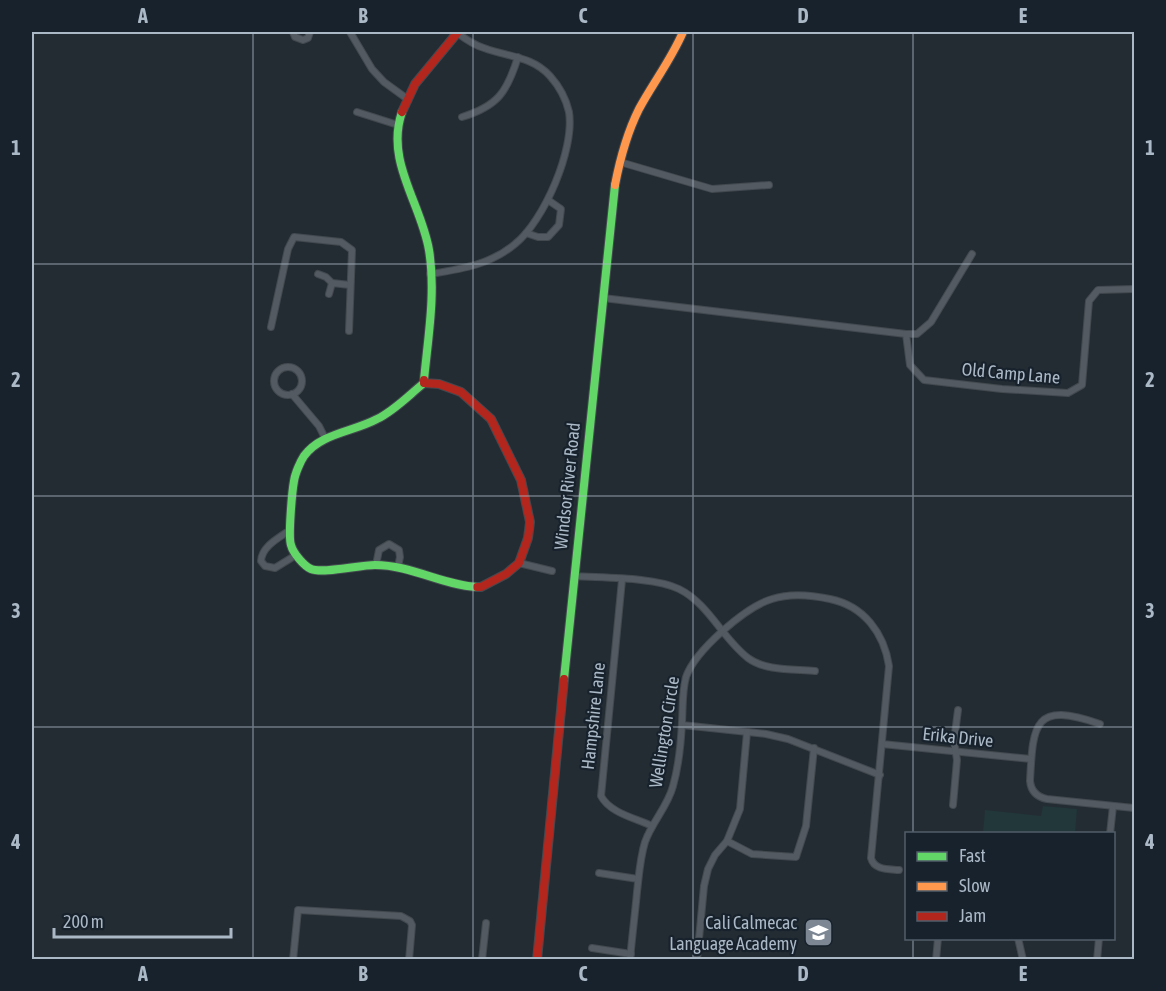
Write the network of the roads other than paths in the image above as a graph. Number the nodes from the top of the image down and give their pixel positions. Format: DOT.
graph roads {
  1 [pos="293,32"];
  2 [pos="310,32"];
  3 [pos="350,32"];
  4 [pos="457,32"];
  5 [pos="683,32"];
  6 [pos="518,57"];
  7 [pos="406,98"];
  8 [pos="357,112"];
  9 [pos="462,117"];
  10 [pos="398,125"];
  11 [pos="620,162"];
  12 [pos="769,184"];
  13 [pos="548,200"];
  14 [pos="526,233"];
  15 [pos="972,254"];
  16 [pos="318,274"];
  17 [pos="430,274"];
  18 [pos="332,283"];
  19 [pos="350,285"];
  20 [pos="1134,289"];
  21 [pos="328,294"];
  22 [pos="603,298"];
  23 [pos="271,327"];
  24 [pos="349,331"];
  25 [pos="906,334"];
  26 [pos="424,383"];
  27 [pos="292,394"];
  28 [pos="325,438"];
  29 [pos="290,530"];
  30 [pos="296,555"];
  31 [pos="519,563"];
  32 [pos="376,565"];
  33 [pos="398,567"];
  34 [pos="552,571"];
  35 [pos="574,576"];
  36 [pos="622,580"];
  37 [pos="723,632"];
  38 [pos="815,671"];
  39 [pos="958,710"];
  40 [pos="1100,724"];
  41 [pos="682,725"];
  42 [pos="747,732"];
  43 [pos="882,744"];
  44 [pos="814,748"];
  45 [pos="955,751"];
  46 [pos="1031,759"];
  47 [pos="880,776"];
  48 [pos="953,804"];
  49 [pos="1113,806"];
  50 [pos="1134,808"];
  51 [pos="652,826"];
  52 [pos="1110,832"];
  53 [pos="727,841"];
  54 [pos="899,870"];
  55 [pos="598,873"];
  56 [pos="638,879"];
  57 [pos="486,923"];
  58 [pos="1018,940"];
  59 [pos="1099,940"];
  60 [pos="937,942"];
  61 [pos="592,948"];
  62 [pos="630,957"];
  63 [pos="293,960"];
  64 [pos="409,960"];
  65 [pos="482,960"];
  66 [pos="537,960"];
  67 [pos="697,960"];
  68 [pos="936,960"];
  69 [pos="1023,960"];
  70 [pos="1097,960"];
  1 -- 2 [label="street"];
  3 -- 7 [label="street"];
  4 -- 6 [label="street"];
  4 -- 7 [label="street"];
  5 -- 11 [label="street, Windsor River Road"];
  6 -- 9 [label="street"];
  6 -- 13 [label="street"];
  7 -- 10 [label="street"];
  8 -- 10 [label="street"];
  10 -- 17 [label="street"];
  11 -- 12 [label="street"];
  11 -- 22 [label="street, Windsor River Road"];
  13 -- 14 [label="street"];
  13 -- 14 [label="street"];
  14 -- 17 [label="street"];
  15 -- 25 [label="street"];
  16 -- 18 [label="street"];
  17 -- 26 [label="street"];
  18 -- 19 [label="street"];
  18 -- 21 [label="street"];
  19 -- 23 [label="street"];
  19 -- 24 [label="street"];
  20 -- 25 [label="street, Old Camp Lane"];
  22 -- 25 [label="street"];
  22 -- 35 [label="street, Windsor River Road"];
  26 -- 28 [label="street"];
  26 -- 31 [label="street"];
  27 -- 27 [label="street"];
  27 -- 28 [label="street"];
  28 -- 29 [label="street"];
  29 -- 30 [label="street"];
  29 -- 30 [label="street"];
  30 -- 32 [label="street"];
  31 -- 33 [label="street"];
  31 -- 34 [label="street"];
  32 -- 33 [label="street"];
  32 -- 33 [label="street"];
  35 -- 36 [label="street"];
  35 -- 66 [label="street, Windsor River Road"];
  36 -- 37 [label="street"];
  36 -- 51 [label="street, Hampshire Lane"];
  37 -- 38 [label="street"];
  37 -- 41 [label="street, Wellington Circle"];
  37 -- 43 [label="street, Wellington Circle"];
  39 -- 45 [label="street"];
  40 -- 46 [label="street"];
  41 -- 42 [label="street"];
  41 -- 51 [label="street, Wellington Circle"];
  42 -- 44 [label="street"];
  42 -- 53 [label="street"];
  43 -- 45 [label="street, Erika Drive"];
  43 -- 47 [label="street, Wellington Circle"];
  44 -- 47 [label="street"];
  44 -- 53 [label="street"];
  45 -- 46 [label="street, Erika Drive"];
  45 -- 48 [label="street"];
  46 -- 49 [label="street"];
  47 -- 54 [label="street, Wellington Circle"];
  49 -- 50 [label="street"];
  49 -- 52 [label="street"];
  51 -- 56 [label="street, Wellington Circle"];
  53 -- 67 [label="street"];
  55 -- 56 [label="street"];
  56 -- 62 [label="street, Wellington Circle"];
  57 -- 65 [label="street"];
  58 -- 69 [label="street"];
  59 -- 70 [label="street"];
  60 -- 68 [label="street"];
  61 -- 62 [label="street"];
  63 -- 64 [label="street"];
}
